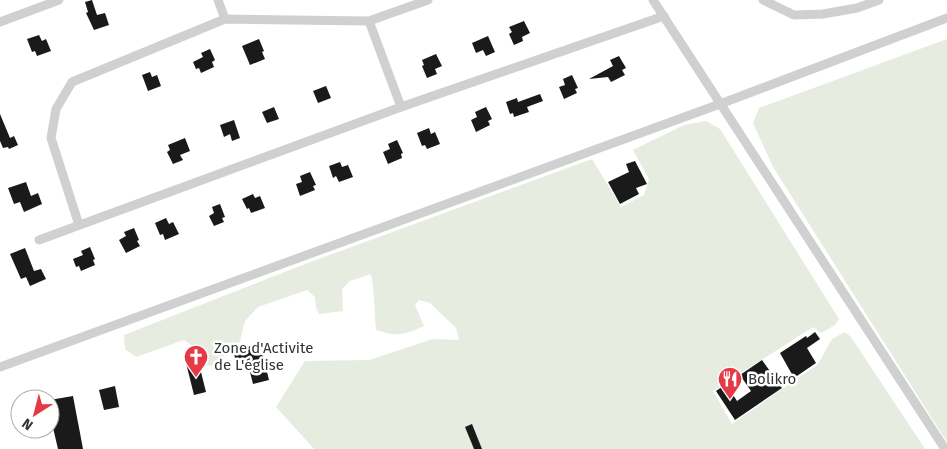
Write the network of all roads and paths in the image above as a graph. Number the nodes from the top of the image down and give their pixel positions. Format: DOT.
graph roads {
  1 [pos="59,0"];
  2 [pos="218,0"];
  3 [pos="428,0"];
  4 [pos="653,0"];
  5 [pos="763,0"];
  6 [pos="879,0"];
  7 [pos="664,16"];
  8 [pos="947,18"];
  9 [pos="225,19"];
  10 [pos="369,21"];
  11 [pos="0,22"];
  12 [pos="720,104"];
  13 [pos="401,107"];
  14 [pos="79,225"];
  15 [pos="39,240"];
  16 [pos="0,367"];
  17 [pos="945,449"];
  1 -- 11 [label="street"];
  2 -- 9 [label="street"];
  3 -- 10 [label="street"];
  4 -- 7 [label="street"];
  5 -- 6 [label="street"];
  7 -- 12 [label="street"];
  7 -- 13 [label="street"];
  8 -- 12 [label="street"];
  9 -- 10 [label="street"];
  9 -- 14 [label="street"];
  10 -- 13 [label="street"];
  12 -- 16 [label="street"];
  12 -- 17 [label="street"];
  13 -- 14 [label="street"];
  14 -- 15 [label="street"];
}
